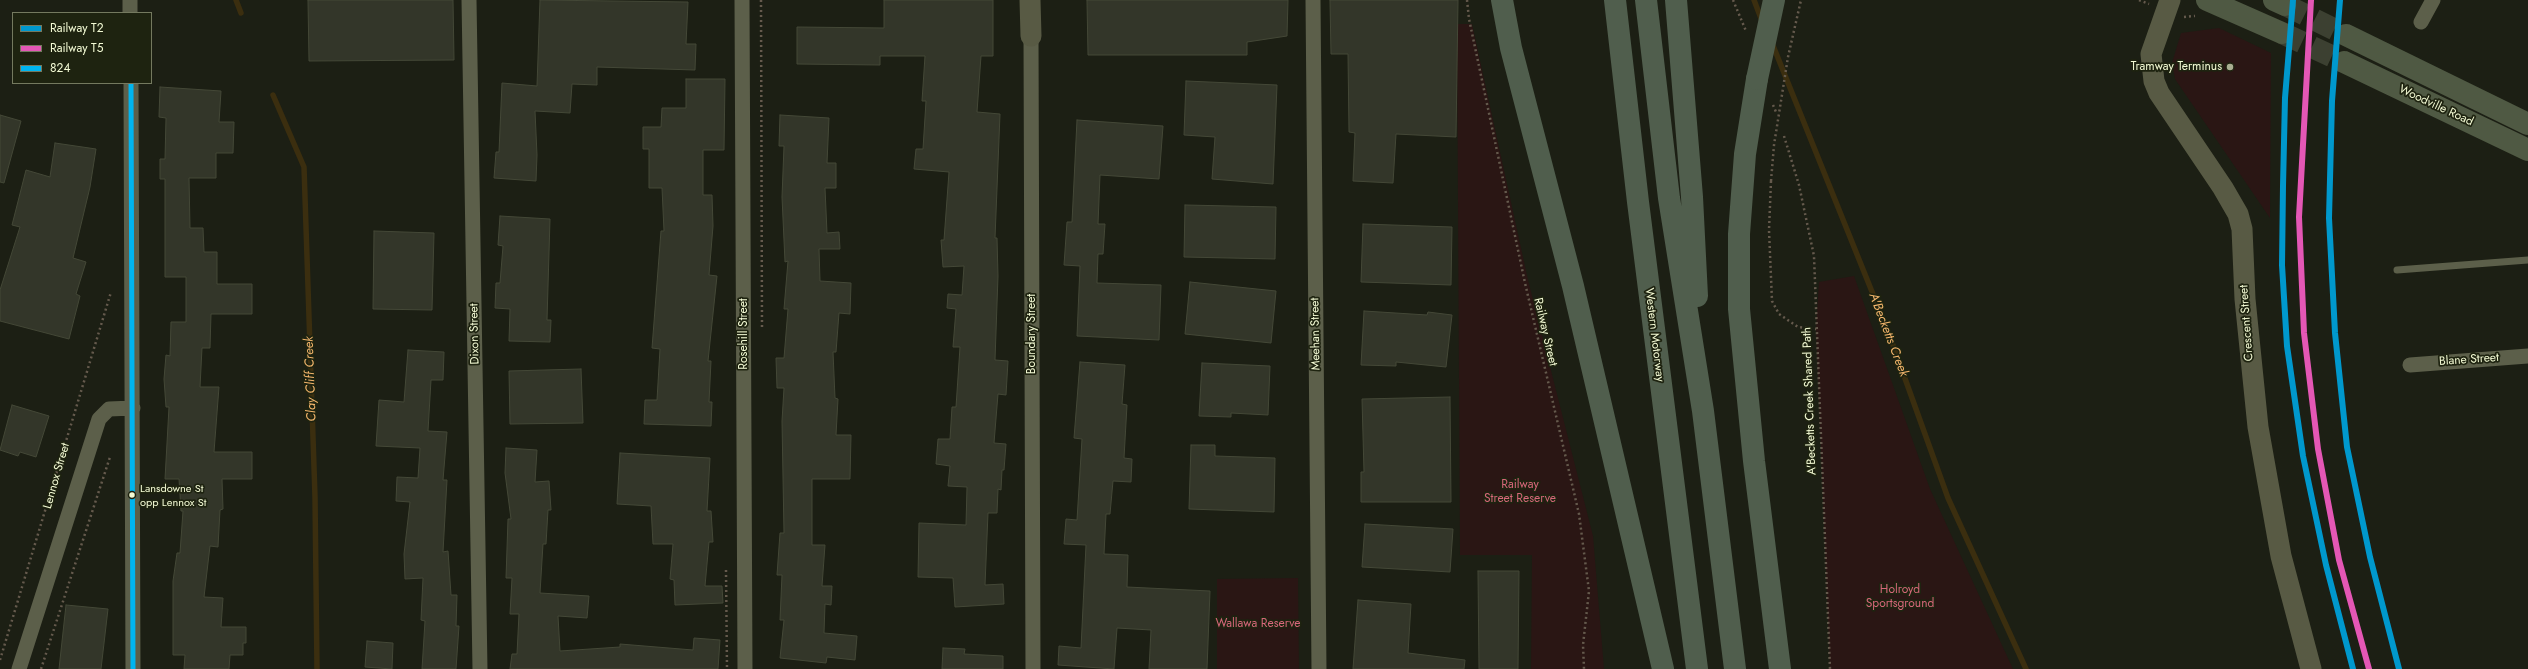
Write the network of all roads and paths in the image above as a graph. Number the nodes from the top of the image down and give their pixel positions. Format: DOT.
graph roads {
  1 [pos="130,0"];
  2 [pos="469,0"];
  3 [pos="742,0"];
  4 [pos="1030,0"];
  5 [pos="1313,0"];
  6 [pos="1468,0"];
  7 [pos="1502,0"];
  8 [pos="1646,0"];
  9 [pos="1676,0"];
  10 [pos="1733,0"];
  11 [pos="1774,0"];
  12 [pos="1801,0"];
  13 [pos="2139,0"];
  14 [pos="2170,0"];
  15 [pos="2207,0"];
  16 [pos="2433,0"];
  17 [pos="1615,1"];
  18 [pos="2146,3"];
  19 [pos="130,12"];
  20 [pos="2420,22"];
  21 [pos="2282,33"];
  22 [pos="2346,35"];
  23 [pos="1031,36"];
  24 [pos="1749,38"];
  25 [pos="2344,62"];
  26 [pos="131,84"];
  27 [pos="2528,124"];
  28 [pos="1784,136"];
  29 [pos="2528,150"];
  30 [pos="2528,260"];
  31 [pos="2397,270"];
  32 [pos="111,292"];
  33 [pos="1816,329"];
  34 [pos="2528,356"];
  35 [pos="2410,365"];
  36 [pos="133,408"];
  37 [pos="1703,411"];
  38 [pos="110,457"];
  39 [pos="0,660"];
  40 [pos="20,669"];
  41 [pos="41,669"];
  42 [pos="133,669"];
  43 [pos="480,669"];
  44 [pos="745,669"];
  45 [pos="1033,669"];
  46 [pos="1319,669"];
  47 [pos="1584,669"];
  48 [pos="1663,669"];
  49 [pos="1697,669"];
  50 [pos="1735,669"];
  51 [pos="1780,669"];
  52 [pos="1830,669"];
  53 [pos="2311,669"];
  1 -- 19 [label="street"];
  2 -- 43 [label="street, Dixon Street"];
  3 -- 44 [label="street, Rosehill Street"];
  4 -- 23 [label="street, Boundary Street"];
  5 -- 46 [label="street, Meehan Street"];
  6 -- 47 [label="path, Railway Street"];
  7 -- 48 [label="highway"];
  8 -- 37 [label="highway"];
  9 -- 37 [label="highway"];
  10 -- 24 [label="path"];
  11 -- 51 [label="highway, bridge"];
  12 -- 33 [label="path, bridge"];
  13 -- 18 [label="path"];
  14 -- 53 [label="street, Crescent Street"];
  15 -- 21 [label="main road"];
  16 -- 20 [label="street"];
  17 -- 49 [label="highway, Western Motorway"];
  22 -- 27 [label="main road, Woodville Road"];
  23 -- 45 [label="street, Boundary Street"];
  25 -- 29 [label="main road, Woodville Road"];
  26 -- 36 [label="street"];
  28 -- 33 [label="path, A'Becketts Creek Shared Path"];
  30 -- 31 [label="lane"];
  32 -- 39 [label="path, Lennox Street"];
  33 -- 52 [label="path, A'Becketts Creek Shared Path"];
  34 -- 35 [label="street, Blane Street"];
  36 -- 40 [label="street, Lennox Street"];
  36 -- 42 [label="street"];
  37 -- 50 [label="highway"];
  38 -- 41 [label="path"];
}
